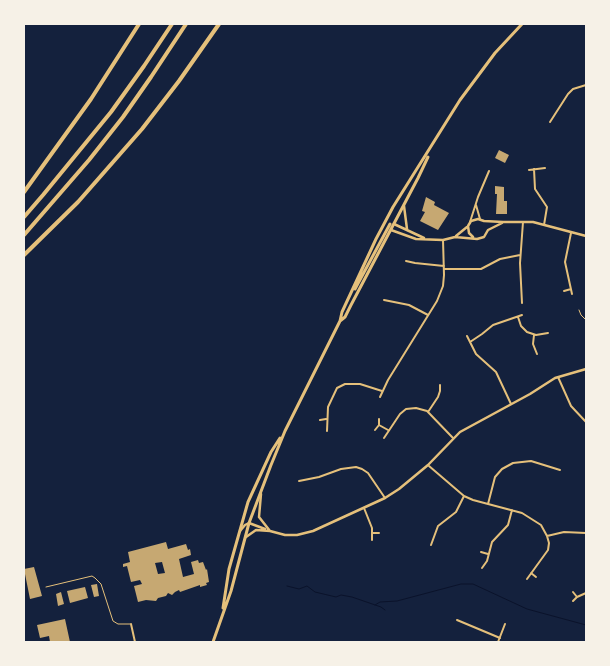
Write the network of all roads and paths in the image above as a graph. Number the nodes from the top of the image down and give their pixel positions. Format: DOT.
graph roads {
  1 [pos="139,24"];
  2 [pos="172,24"];
  3 [pos="186,24"];
  4 [pos="219,24"];
  5 [pos="522,24"];
  6 [pos="586,85"];
  7 [pos="550,122"];
  8 [pos="433,145"];
  9 [pos="545,168"];
  10 [pos="534,169"];
  11 [pos="529,170"];
  12 [pos="489,171"];
  13 [pos="487,175"];
  14 [pos="491,177"];
  15 [pos="24,192"];
  16 [pos="476,202"];
  17 [pos="404,206"];
  18 [pos="390,212"];
  19 [pos="24,217"];
  20 [pos="480,219"];
  21 [pos="484,221"];
  22 [pos="470,222"];
  23 [pos="503,222"];
  24 [pos="523,222"];
  25 [pos="392,224"];
  26 [pos="544,225"];
  27 [pos="468,226"];
  28 [pos="390,230"];
  29 [pos="408,230"];
  30 [pos="488,230"];
  31 [pos="572,232"];
  32 [pos="24,235"];
  33 [pos="586,236"];
  34 [pos="455,237"];
  35 [pos="472,237"];
  36 [pos="428,240"];
  37 [pos="443,240"];
  38 [pos="24,255"];
  39 [pos="520,256"];
  40 [pos="406,261"];
  41 [pos="413,263"];
  42 [pos="444,267"];
  43 [pos="411,269"];
  44 [pos="571,289"];
  45 [pos="564,291"];
  46 [pos="572,294"];
  47 [pos="521,295"];
  48 [pos="515,296"];
  49 [pos="384,300"];
  50 [pos="389,302"];
  51 [pos="522,303"];
  52 [pos="346,304"];
  53 [pos="387,308"];
  54 [pos="578,310"];
  55 [pos="428,315"];
  56 [pos="522,315"];
  57 [pos="518,317"];
  58 [pos="586,320"];
  59 [pos="340,321"];
  60 [pos="548,333"];
  61 [pos="534,335"];
  62 [pos="467,336"];
  63 [pos="470,342"];
  64 [pos="537,354"];
  65 [pos="586,369"];
  66 [pos="558,377"];
  67 [pos="440,385"];
  68 [pos="444,388"];
  69 [pos="382,391"];
  70 [pos="440,391"];
  71 [pos="380,397"];
  72 [pos="512,404"];
  73 [pos="428,412"];
  74 [pos="379,419"];
  75 [pos="320,420"];
  76 [pos="326,420"];
  77 [pos="586,422"];
  78 [pos="379,425"];
  79 [pos="374,430"];
  80 [pos="388,430"];
  81 [pos="285,431"];
  82 [pos="327,431"];
  83 [pos="384,438"];
  84 [pos="453,438"];
  85 [pos="552,462"];
  86 [pos="428,464"];
  87 [pos="551,468"];
  88 [pos="560,470"];
  89 [pos="307,480"];
  90 [pos="299,481"];
  91 [pos="264,483"];
  92 [pos="307,486"];
  93 [pos="464,496"];
  94 [pos="385,498"];
  95 [pos="488,504"];
  96 [pos="364,508"];
  97 [pos="512,510"];
  98 [pos="249,523"];
  99 [pos="270,531"];
  100 [pos="239,532"];
  101 [pos="372,533"];
  102 [pos="378,533"];
  103 [pos="586,533"];
  104 [pos="547,536"];
  105 [pos="245,538"];
  106 [pos="372,540"];
  107 [pos="431,546"];
  108 [pos="481,552"];
  109 [pos="488,554"];
  110 [pos="482,568"];
  111 [pos="531,573"];
  112 [pos="536,577"];
  113 [pos="527,579"];
  114 [pos="46,587"];
  115 [pos="573,592"];
  116 [pos="586,594"];
  117 [pos="577,597"];
  118 [pos="573,601"];
  119 [pos="222,614"];
  120 [pos="457,620"];
  121 [pos="131,624"];
  122 [pos="505,624"];
  123 [pos="500,638"];
  124 [pos="135,642"];
  125 [pos="214,642"];
  126 [pos="498,642"];
  1 -- 15 [label="highway"];
  2 -- 19 [label="highway"];
  3 -- 32 [label="highway"];
  4 -- 38 [label="highway"];
  5 -- 8 [label="main road"];
  6 -- 7 [label="street"];
  8 -- 17 [label="main road"];
  8 -- 18 [label="main road"];
  9 -- 10 [label="street"];
  10 -- 11 [label="street"];
  10 -- 26 [label="street"];
  12 -- 13 [label="street"];
  13 -- 14 [label="street"];
  13 -- 16 [label="street"];
  16 -- 20 [label="street"];
  16 -- 22 [label="street"];
  17 -- 25 [label="main road"];
  17 -- 29 [label="street"];
  18 -- 25 [label="main road"];
  18 -- 52 [label="main road"];
  20 -- 21 [label="street"];
  20 -- 22 [label="street"];
  21 -- 23 [label="street"];
  21 -- 30 [label="street"];
  22 -- 27 [label="street"];
  23 -- 24 [label="street"];
  23 -- 30 [label="street"];
  24 -- 26 [label="street"];
  24 -- 39 [label="street"];
  25 -- 28 [label="main road"];
  25 -- 29 [label="street"];
  25 -- 52 [label="main road"];
  26 -- 31 [label="street"];
  27 -- 34 [label="street"];
  27 -- 35 [label="street"];
  28 -- 36 [label="street"];
  28 -- 59 [label="main road"];
  29 -- 36 [label="street"];
  30 -- 35 [label="street"];
  31 -- 33 [label="street"];
  31 -- 44 [label="street"];
  34 -- 35 [label="street"];
  34 -- 37 [label="street"];
  36 -- 37 [label="street"];
  37 -- 42 [label="street"];
  39 -- 42 [label="street"];
  39 -- 47 [label="street"];
  40 -- 41 [label="street"];
  41 -- 42 [label="street"];
  41 -- 43 [label="street"];
  42 -- 55 [label="street"];
  44 -- 45 [label="street"];
  44 -- 46 [label="street"];
  47 -- 48 [label="street"];
  47 -- 51 [label="street"];
  49 -- 50 [label="street"];
  50 -- 53 [label="street"];
  50 -- 55 [label="street"];
  52 -- 59 [label="main road"];
  54 -- 58 [label="lane"];
  55 -- 69 [label="street"];
  56 -- 57 [label="street"];
  57 -- 61 [label="street"];
  57 -- 63 [label="street"];
  59 -- 81 [label="main road"];
  60 -- 61 [label="street"];
  61 -- 64 [label="street"];
  62 -- 63 [label="street"];
  63 -- 72 [label="street"];
  65 -- 66 [label="street"];
  66 -- 72 [label="street"];
  66 -- 77 [label="street"];
  67 -- 70 [label="street"];
  68 -- 70 [label="street"];
  69 -- 71 [label="street"];
  69 -- 76 [label="street"];
  70 -- 73 [label="street"];
  72 -- 84 [label="street"];
  73 -- 80 [label="street"];
  73 -- 84 [label="street"];
  74 -- 78 [label="street"];
  75 -- 76 [label="street"];
  76 -- 82 [label="street"];
  78 -- 79 [label="street"];
  78 -- 80 [label="street"];
  80 -- 83 [label="street"];
  81 -- 91 [label="main road"];
  81 -- 100 [label="main road"];
  84 -- 86 [label="street"];
  85 -- 87 [label="street"];
  86 -- 93 [label="street"];
  86 -- 94 [label="street"];
  87 -- 88 [label="street"];
  87 -- 95 [label="street"];
  89 -- 90 [label="street"];
  89 -- 92 [label="street"];
  89 -- 94 [label="street"];
  91 -- 98 [label="main road"];
  91 -- 99 [label="street"];
  93 -- 95 [label="street"];
  93 -- 107 [label="street"];
  94 -- 96 [label="street"];
  95 -- 97 [label="street"];
  96 -- 99 [label="street"];
  96 -- 101 [label="street"];
  97 -- 104 [label="street"];
  97 -- 109 [label="street"];
  98 -- 99 [label="street"];
  98 -- 100 [label="street"];
  98 -- 105 [label="main road"];
  99 -- 105 [label="street"];
  100 -- 119 [label="main road"];
  101 -- 102 [label="street"];
  101 -- 106 [label="street"];
  103 -- 104 [label="street"];
  104 -- 111 [label="street"];
  105 -- 119 [label="main road"];
  108 -- 109 [label="street"];
  109 -- 110 [label="street"];
  111 -- 112 [label="street"];
  111 -- 113 [label="street"];
  114 -- 121 [label="lane"];
  115 -- 117 [label="street"];
  116 -- 117 [label="street"];
  117 -- 118 [label="street"];
  119 -- 125 [label="main road"];
  120 -- 123 [label="street"];
  121 -- 124 [label="street"];
  122 -- 123 [label="street"];
  123 -- 126 [label="street"];
}
